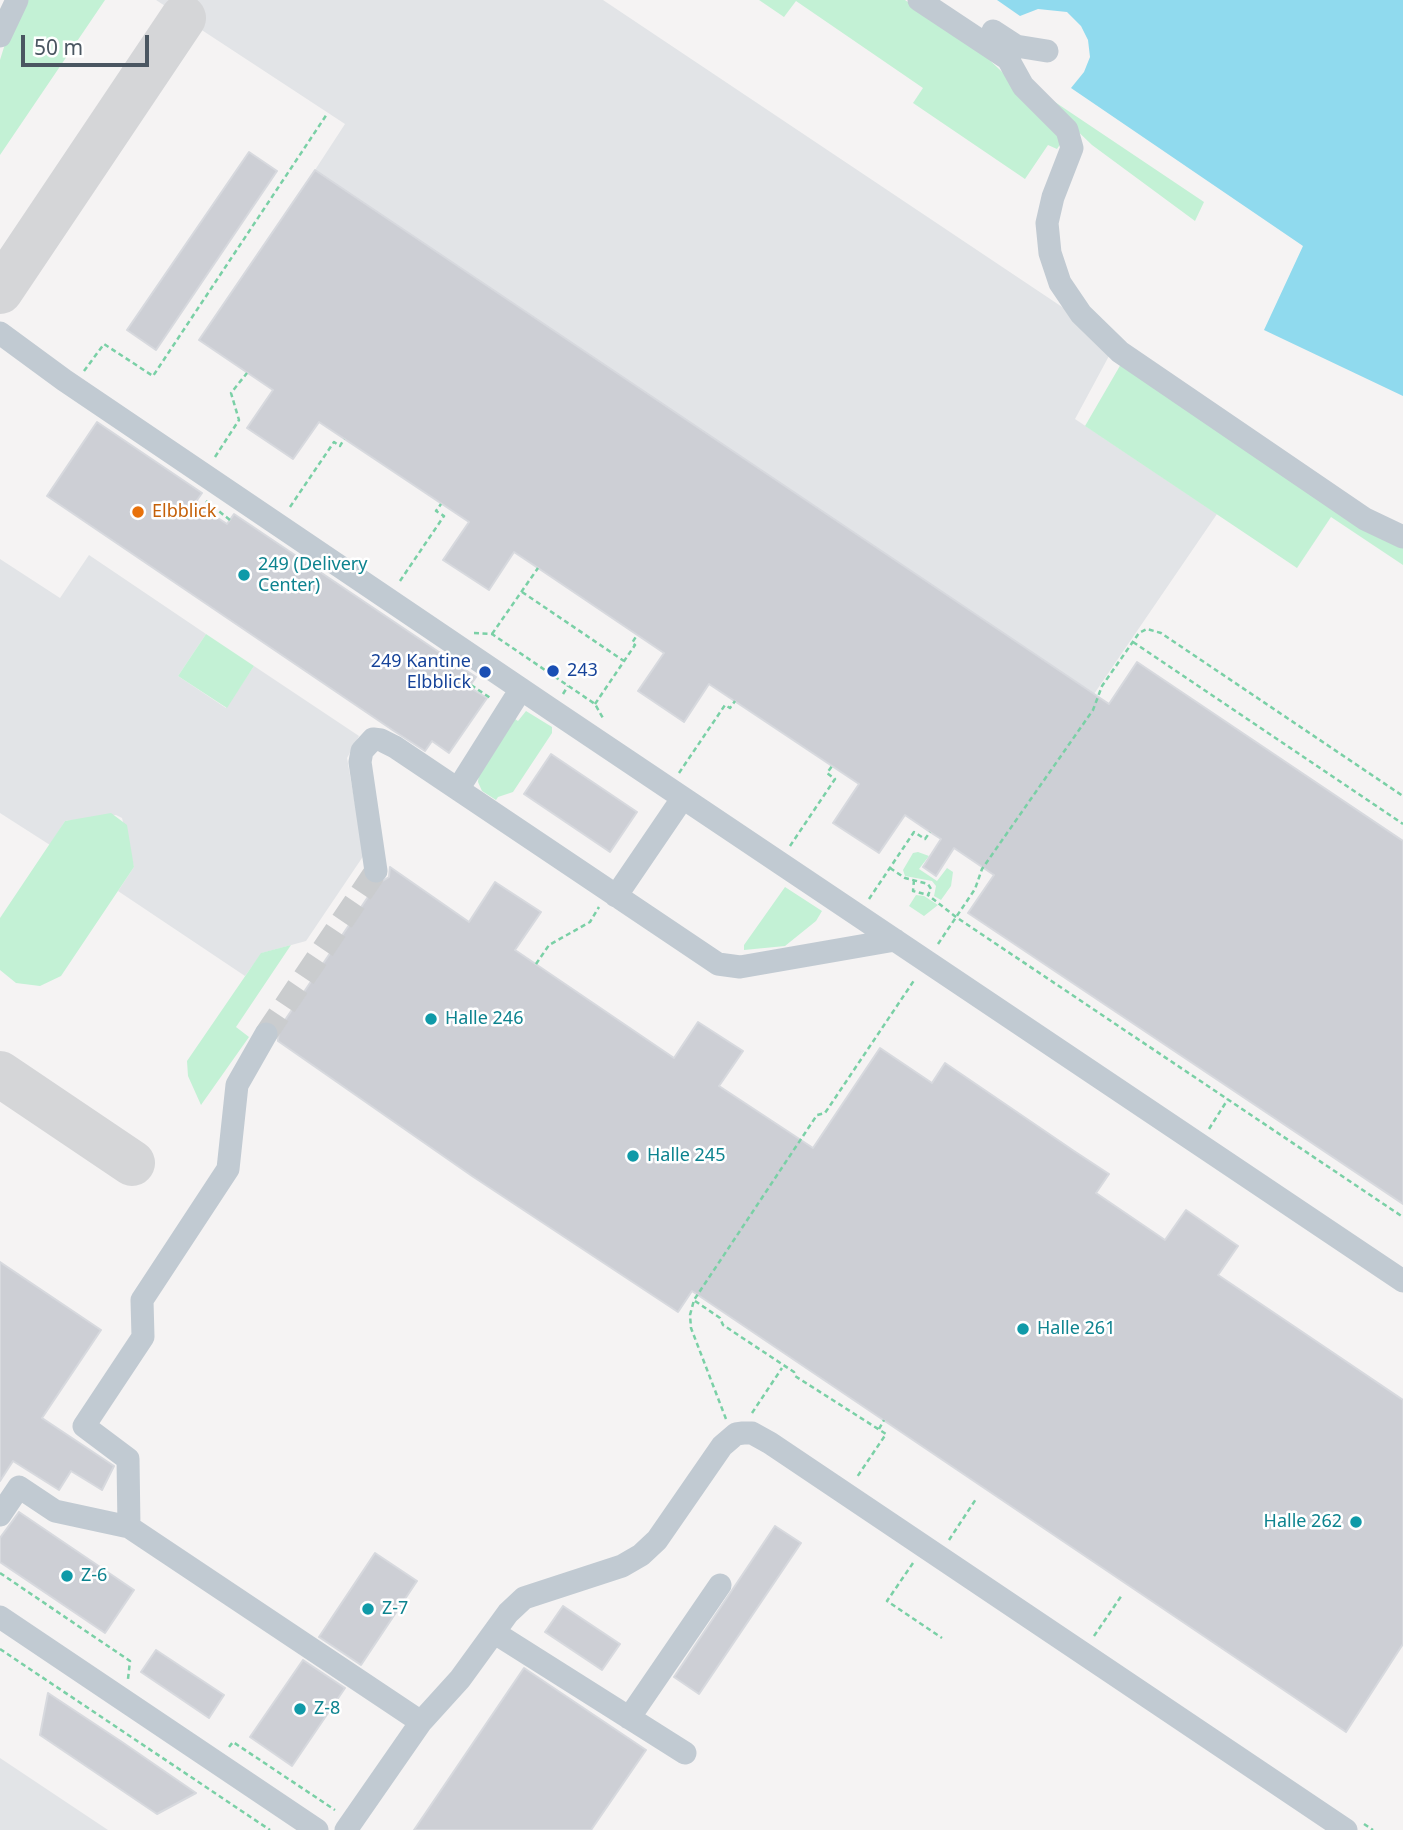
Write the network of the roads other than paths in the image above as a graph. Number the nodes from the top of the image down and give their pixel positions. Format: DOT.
graph roads {
  1 [pos="17,0"];
  2 [pos="919,0"];
  3 [pos="947,0"];
  4 [pos="0,36"];
  5 [pos="1047,51"];
  6 [pos="0,333"];
  7 [pos="1403,537"];
  8 [pos="521,689"];
  9 [pos="458,789"];
  10 [pos="682,799"];
  11 [pos="376,871"];
  12 [pos="616,896"];
  13 [pos="895,940"];
  14 [pos="266,1034"];
  15 [pos="1403,1281"];
  16 [pos="0,1515"];
  17 [pos="129,1527"];
  18 [pos="720,1585"];
  19 [pos="0,1617"];
  20 [pos="495,1633"];
  21 [pos="629,1718"];
  22 [pos="421,1722"];
  23 [pos="685,1754"];
  24 [pos="317,1830"];
  25 [pos="346,1830"];
  26 [pos="1346,1830"];
  1 -- 4 [label="street"];
  2 -- 7 [label="street"];
  3 -- 5 [label="street"];
  6 -- 8 [label="street"];
  8 -- 9 [label="street"];
  8 -- 10 [label="street"];
  9 -- 11 [label="street"];
  9 -- 12 [label="street"];
  10 -- 12 [label="street"];
  10 -- 13 [label="street"];
  12 -- 13 [label="street"];
  13 -- 15 [label="street"];
  14 -- 17 [label="street"];
  16 -- 17 [label="street"];
  17 -- 22 [label="street"];
  18 -- 21 [label="street"];
  19 -- 24 [label="street"];
  20 -- 21 [label="street"];
  20 -- 22 [label="street"];
  20 -- 26 [label="street"];
  21 -- 23 [label="street"];
  22 -- 25 [label="street"];
}
